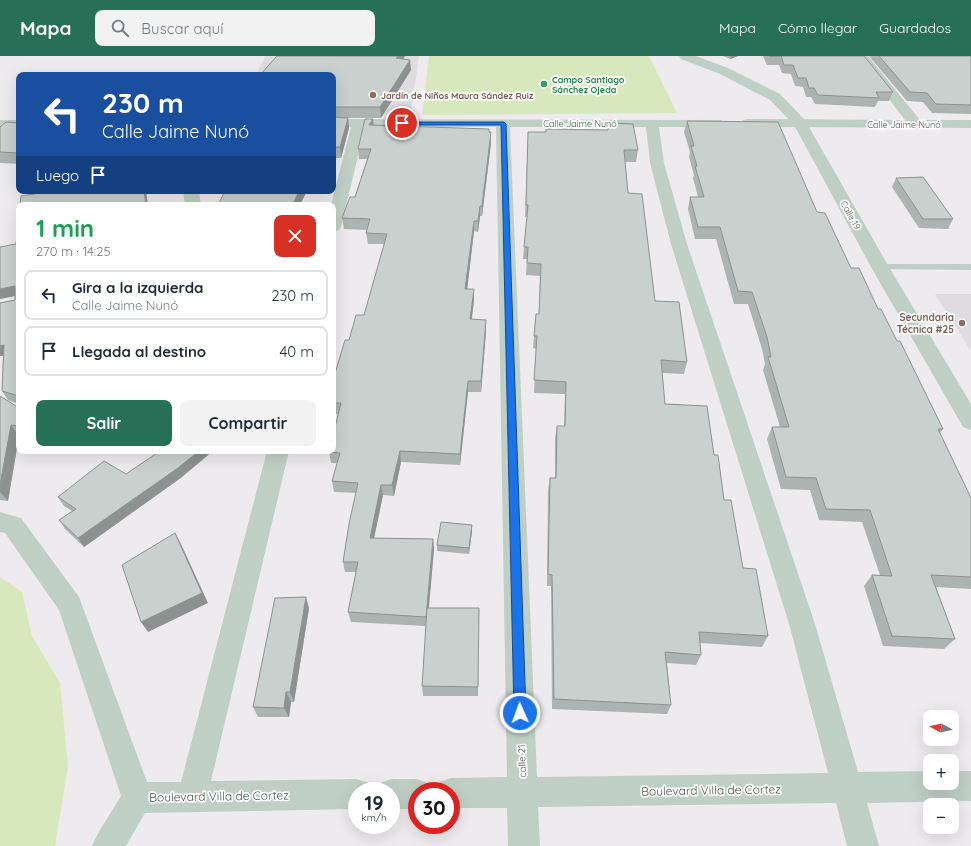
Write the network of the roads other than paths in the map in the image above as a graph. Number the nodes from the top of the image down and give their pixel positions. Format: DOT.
graph roads {
  1 [pos="685,56"];
  2 [pos="862,56"];
  3 [pos="336,123"];
  4 [pos="359,123"];
  5 [pos="652,123"];
  6 [pos="0,124"];
  7 [pos="16,124"];
  8 [pos="504,124"];
  9 [pos="800,124"];
  10 [pos="916,124"];
  11 [pos="971,124"];
  12 [pos="336,215"];
  13 [pos="880,267"];
  14 [pos="971,267"];
  15 [pos="971,422"];
  16 [pos="277,454"];
  17 [pos="0,522"];
  18 [pos="971,786"];
  19 [pos="848,788"];
  20 [pos="523,792"];
  21 [pos="460,793"];
  22 [pos="348,794"];
  23 [pos="192,797"];
  24 [pos="137,798"];
  25 [pos="108,846"];
  26 [pos="524,846"];
  27 [pos="863,846"];
  1 -- 9 [label="street, Calle 19"];
  2 -- 10 [label="street"];
  3 -- 4 [label="street, Calle Jaime Nunó"];
  4 -- 8 [label="street, Calle Jaime Nunó"];
  4 -- 12 [label="street"];
  5 -- 8 [label="street, Calle Jaime Nunó"];
  5 -- 9 [label="street, Calle Jaime Nunó"];
  5 -- 19 [label="street"];
  6 -- 7 [label="street"];
  8 -- 20 [label="street, calle 21"];
  9 -- 10 [label="street, Calle Jaime Nunó"];
  9 -- 13 [label="street, Calle 19"];
  10 -- 11 [label="street, Calle Jaime Nunó"];
  13 -- 14 [label="lane"];
  13 -- 15 [label="street, Calle 19"];
  16 -- 23 [label="street"];
  17 -- 24 [label="street"];
  18 -- 19 [label="street, Boulevard Villa de Cortez"];
  19 -- 20 [label="street, Boulevard Villa de Cortez"];
  19 -- 27 [label="street"];
  20 -- 21 [label="street, Boulevard Villa de Cortez"];
  20 -- 26 [label="street, calle 21"];
  22 -- 23 [label="street, Boulevard Villa de Cortez"];
  23 -- 24 [label="street, Boulevard Villa de Cortez"];
  24 -- 25 [label="street, Boulevard Villa de Cortez"];
}
